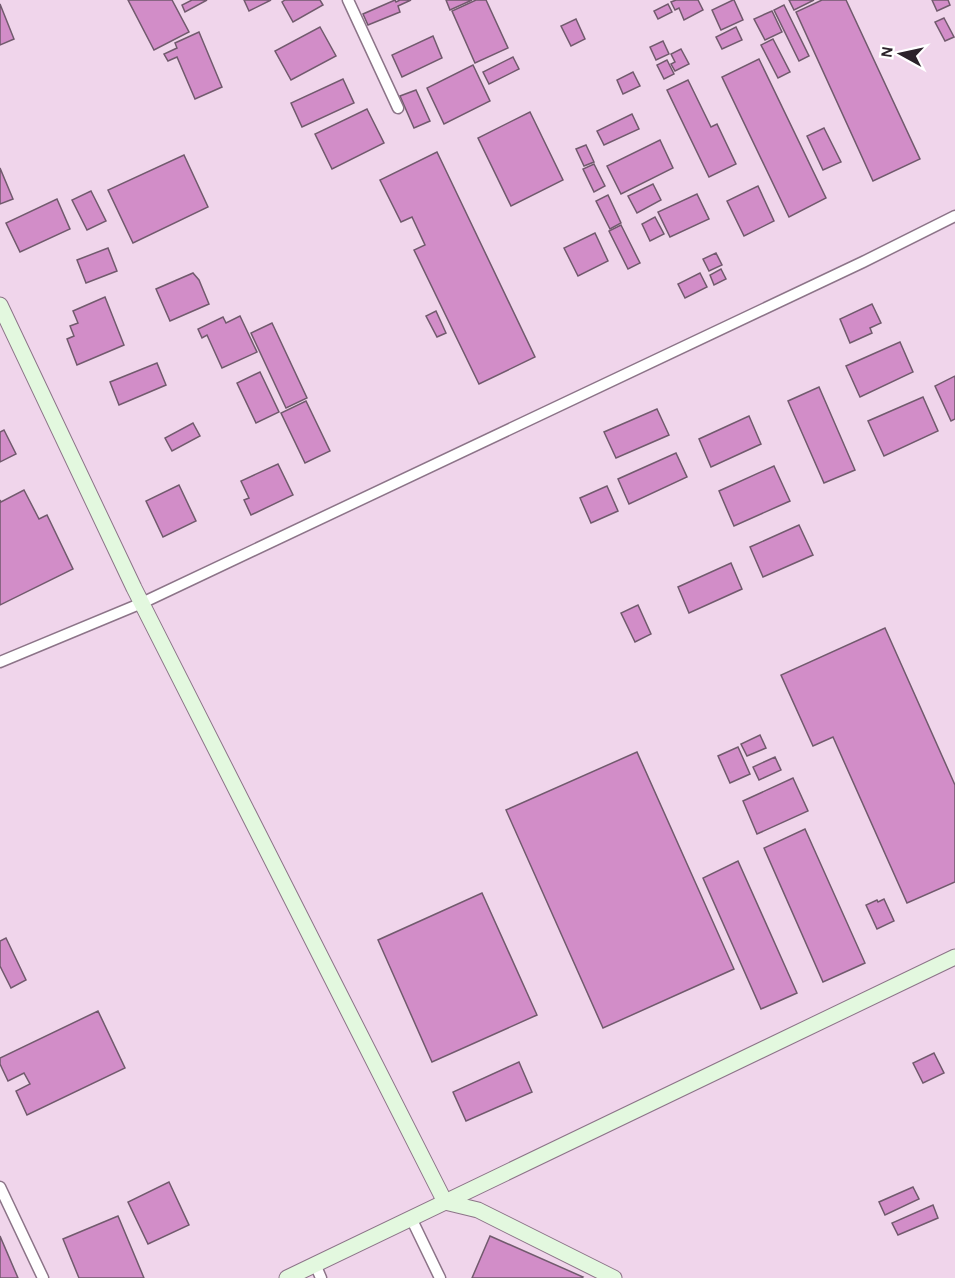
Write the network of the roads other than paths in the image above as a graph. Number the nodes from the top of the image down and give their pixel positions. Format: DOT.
graph roads {
  1 [pos="348,0"];
  2 [pos="399,108"];
  3 [pos="955,216"];
  4 [pos="0,305"];
  5 [pos="142,603"];
  6 [pos="0,662"];
  7 [pos="955,957"];
  8 [pos="0,1187"];
  9 [pos="445,1202"];
  10 [pos="411,1218"];
  11 [pos="318,1271"];
  12 [pos="592,1273"];
  13 [pos="436,1277"];
  14 [pos="43,1278"];
  15 [pos="287,1278"];
  16 [pos="614,1278"];
  1 -- 2 [label="street"];
  3 -- 5 [label="street"];
  4 -- 5 [label="main road"];
  5 -- 6 [label="street"];
  5 -- 9 [label="main road"];
  7 -- 9 [label="main road"];
  8 -- 14 [label="street"];
  9 -- 10 [label="main road"];
  9 -- 12 [label="main road"];
  10 -- 11 [label="main road"];
  10 -- 13 [label="street"];
  11 -- 15 [label="main road"];
  12 -- 16 [label="main road"];
}
